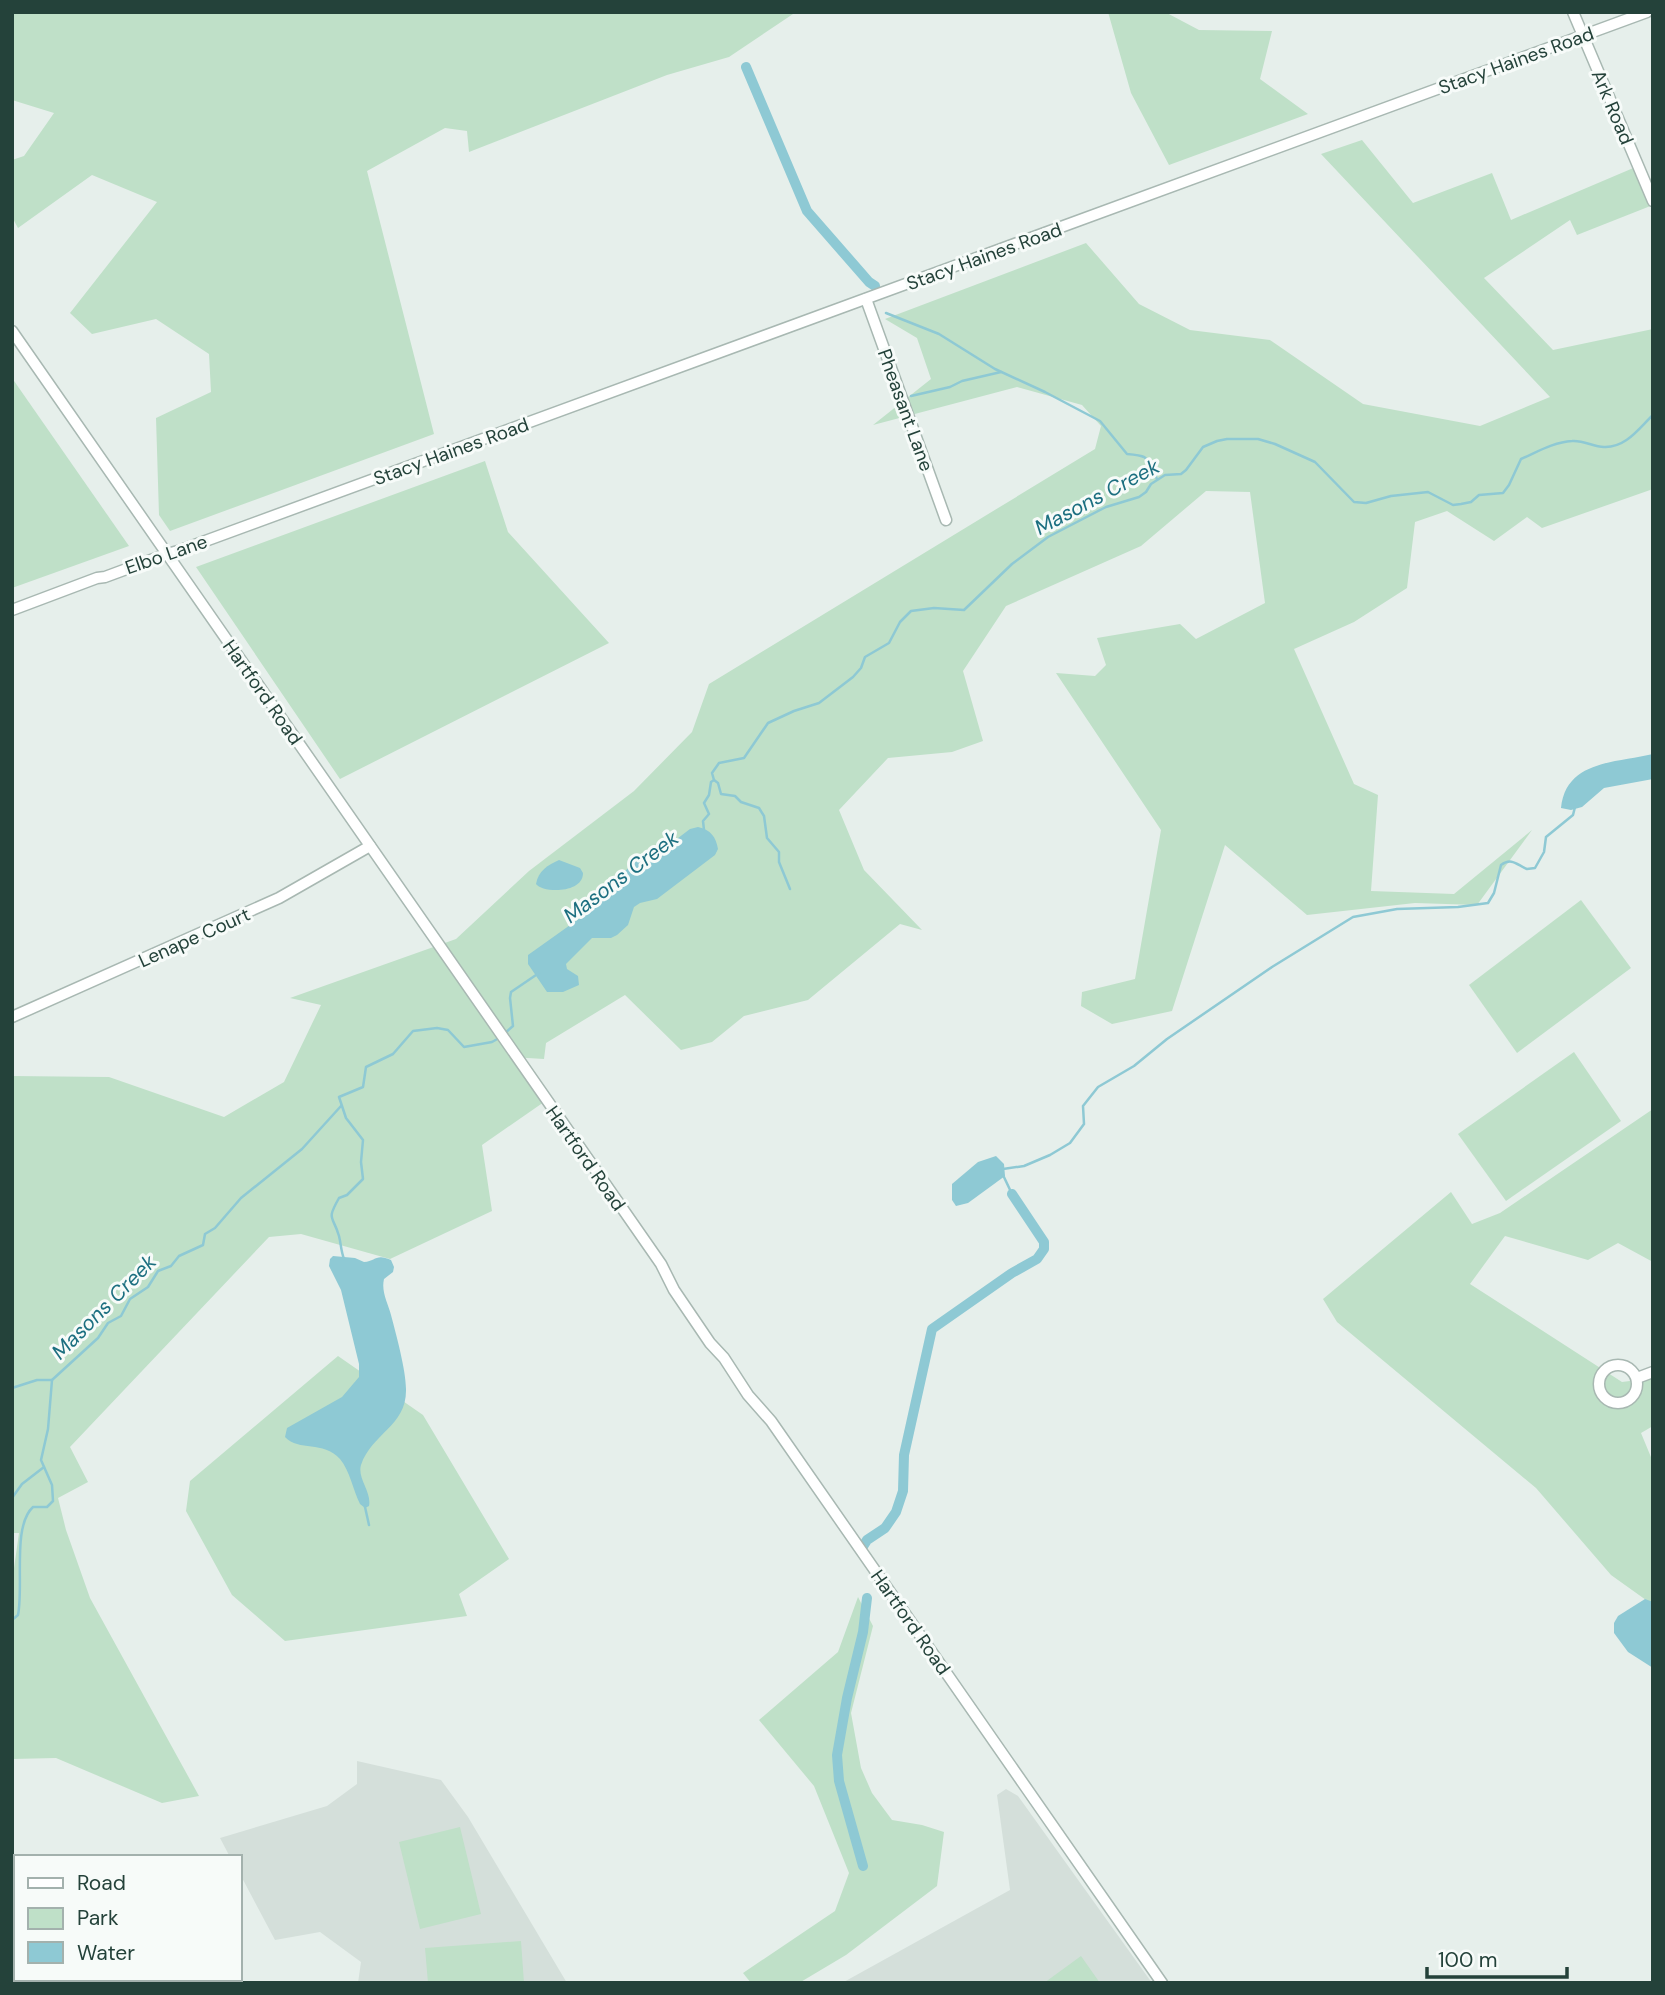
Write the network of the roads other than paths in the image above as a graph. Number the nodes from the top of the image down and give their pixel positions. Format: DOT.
graph roads {
  1 [pos="1573,12"];
  2 [pos="1647,12"];
  3 [pos="1583,36"];
  4 [pos="1653,201"];
  5 [pos="866,299"];
  6 [pos="12,331"];
  7 [pos="320,498"];
  8 [pos="946,520"];
  9 [pos="167,554"];
  10 [pos="12,610"];
  11 [pos="370,846"];
  12 [pos="12,1017"];
  13 [pos="1653,1372"];
  14 [pos="1637,1378"];
  15 [pos="1162,1983"];
  1 -- 3 [label="street, Ark Road"];
  2 -- 3 [label="street, Stacy Haines Road"];
  3 -- 4 [label="street, Ark Road"];
  3 -- 5 [label="street, Stacy Haines Road"];
  5 -- 7 [label="street, Stacy Haines Road"];
  5 -- 8 [label="street, Pheasant Lane"];
  6 -- 9 [label="street, Hartford Road"];
  7 -- 9 [label="street, Elbo Lane"];
  9 -- 10 [label="street, Elbo Lane"];
  9 -- 11 [label="street, Hartford Road"];
  11 -- 12 [label="street, Lenape Court"];
  11 -- 15 [label="street, Hartford Road"];
  13 -- 14 [label="street"];
  14 -- 14 [label="street"];
}
